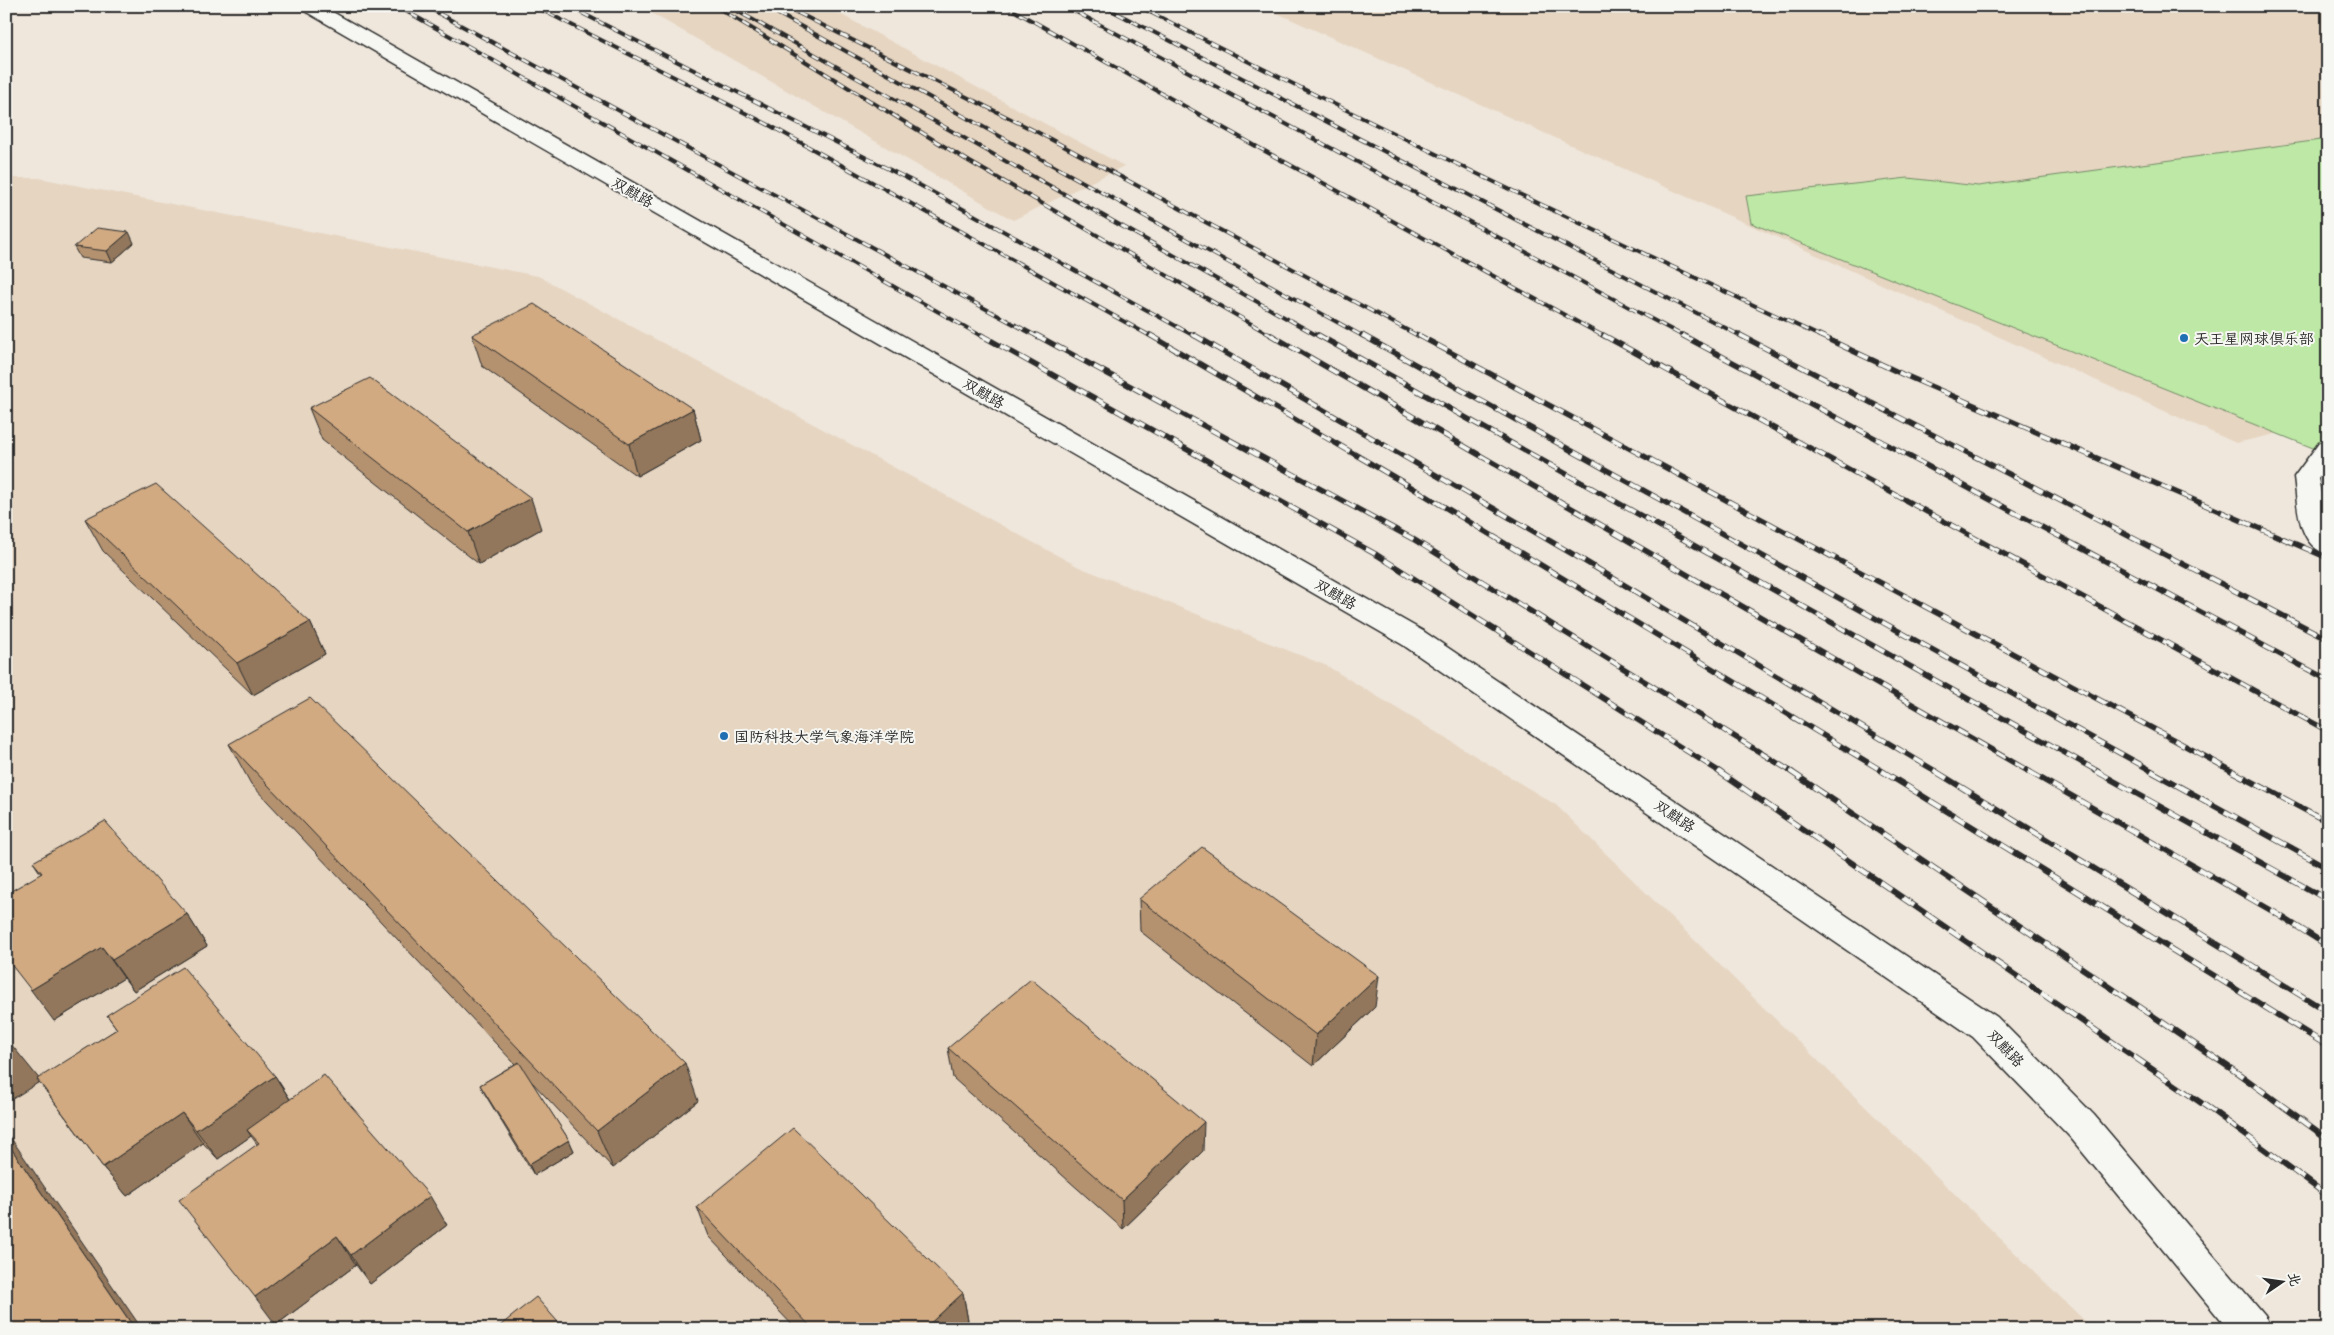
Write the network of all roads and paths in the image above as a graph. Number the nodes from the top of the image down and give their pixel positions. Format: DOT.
graph roads {
  1 [pos="309,6"];
  2 [pos="2328,448"];
  3 [pos="2328,546"];
  4 [pos="2252,1329"];
  1 -- 4 [label="street, 双麒路"];
  2 -- 3 [label="street"];
}
